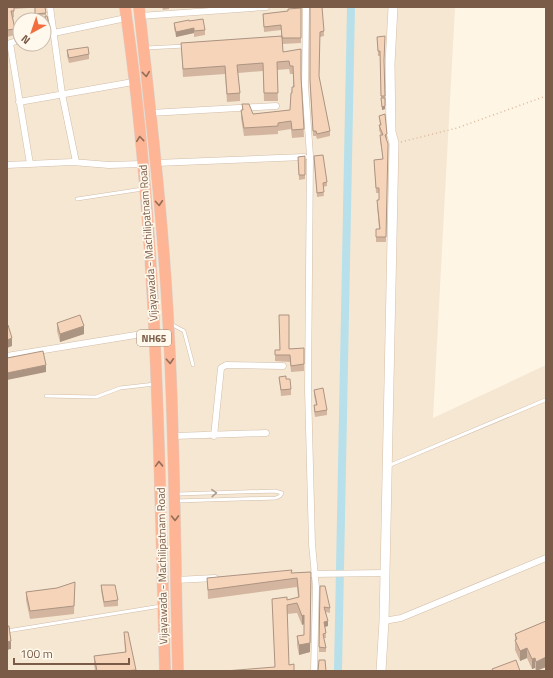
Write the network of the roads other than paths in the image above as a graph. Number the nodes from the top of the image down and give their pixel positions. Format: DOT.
graph roads {
  1 [pos="50,7"];
  2 [pos="266,7"];
  3 [pos="306,7"];
  4 [pos="393,7"];
  5 [pos="126,12"];
  6 [pos="140,12"];
  7 [pos="53,33"];
  8 [pos="12,42"];
  9 [pos="190,45"];
  10 [pos="144,48"];
  11 [pos="134,82"];
  12 [pos="62,94"];
  13 [pos="19,102"];
  14 [pos="276,106"];
  15 [pos="150,112"];
  16 [pos="310,156"];
  17 [pos="76,162"];
  18 [pos="156,163"];
  19 [pos="30,164"];
  20 [pos="142,164"];
  21 [pos="7,165"];
  22 [pos="144,188"];
  23 [pos="77,198"];
  24 [pos="168,323"];
  25 [pos="154,332"];
  26 [pos="7,356"];
  27 [pos="193,365"];
  28 [pos="283,366"];
  29 [pos="157,384"];
  30 [pos="46,396"];
  31 [pos="545,400"];
  32 [pos="266,433"];
  33 [pos="174,436"];
  34 [pos="214,436"];
  35 [pos="387,467"];
  36 [pos="175,497"];
  37 [pos="546,558"];
  38 [pos="384,573"];
  39 [pos="307,574"];
  40 [pos="317,574"];
  41 [pos="222,578"];
  42 [pos="176,580"];
  43 [pos="163,606"];
  44 [pos="384,621"];
  45 [pos="7,631"];
  46 [pos="165,671"];
  47 [pos="178,671"];
  48 [pos="314,671"];
  49 [pos="381,671"];
  1 -- 7 [label="street"];
  2 -- 6 [label="street"];
  3 -- 16 [label="street"];
  4 -- 35 [label="street"];
  5 -- 7 [label="street"];
  5 -- 11 [label="highway, Vijayawada - Machilipatnam Road / NH65"];
  6 -- 10 [label="highway, Vijayawada - Machilipatnam Road / NH65"];
  7 -- 12 [label="street"];
  8 -- 13 [label="street"];
  9 -- 10 [label="lane"];
  10 -- 15 [label="highway, Vijayawada - Machilipatnam Road / NH65, one-way"];
  11 -- 12 [label="street"];
  20 -- 11 [label="highway, Vijayawada - Machilipatnam Road / NH65, one-way"];
  12 -- 13 [label="street"];
  12 -- 17 [label="street"];
  13 -- 19 [label="street"];
  14 -- 15 [label="street"];
  15 -- 18 [label="highway, Vijayawada - Machilipatnam Road / NH65"];
  16 -- 18 [label="street"];
  16 -- 40 [label="street"];
  17 -- 19 [label="street"];
  17 -- 20 [label="street"];
  18 -- 24 [label="highway, Vijayawada - Machilipatnam Road / NH65, one-way"];
  19 -- 21 [label="street"];
  20 -- 22 [label="highway, Vijayawada - Machilipatnam Road / NH65"];
  22 -- 23 [label="lane"];
  22 -- 25 [label="highway, Vijayawada - Machilipatnam Road / NH65"];
  24 -- 27 [label="lane"];
  24 -- 33 [label="highway, Vijayawada - Machilipatnam Road / NH65, one-way"];
  25 -- 26 [label="street"];
  25 -- 29 [label="highway, Vijayawada - Machilipatnam Road / NH65"];
  28 -- 34 [label="street"];
  29 -- 30 [label="lane"];
  43 -- 29 [label="highway, Vijayawada - Machilipatnam Road / NH65, one-way"];
  31 -- 35 [label="lane"];
  32 -- 34 [label="street"];
  33 -- 34 [label="street"];
  33 -- 36 [label="highway, Vijayawada - Machilipatnam Road / NH65"];
  35 -- 38 [label="street"];
  36 -- 36 [label="lane, one-way"];
  36 -- 42 [label="highway, Vijayawada - Machilipatnam Road / NH65, one-way"];
  37 -- 44 [label="street"];
  38 -- 40 [label="street"];
  38 -- 44 [label="street"];
  39 -- 40 [label="street"];
  40 -- 48 [label="street"];
  41 -- 42 [label="street"];
  42 -- 47 [label="highway, Vijayawada - Machilipatnam Road / NH65"];
  43 -- 45 [label="lane"];
  43 -- 46 [label="highway, Vijayawada - Machilipatnam Road / NH65"];
  44 -- 49 [label="street"];
}
